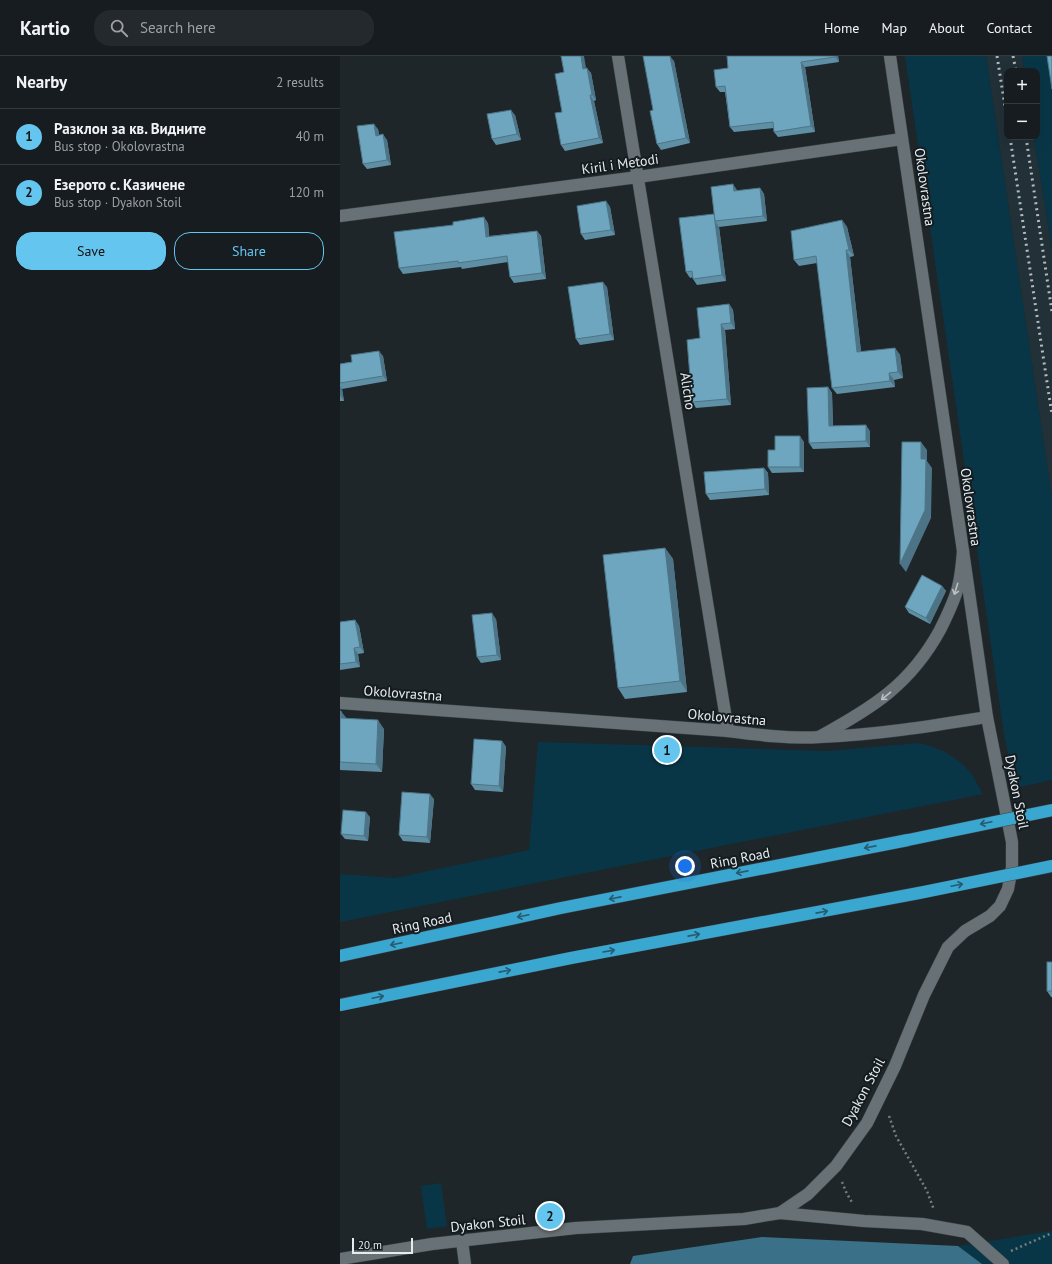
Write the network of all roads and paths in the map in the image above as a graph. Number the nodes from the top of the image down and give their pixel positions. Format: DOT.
graph roads {
  1 [pos="618,56"];
  2 [pos="890,56"];
  3 [pos="902,139"];
  4 [pos="638,177"];
  5 [pos="340,216"];
  6 [pos="963,551"];
  7 [pos="340,703"];
  8 [pos="987,717"];
  9 [pos="728,731"];
  10 [pos="819,738"];
  11 [pos="1052,810"];
  12 [pos="1052,866"];
  13 [pos="340,956"];
  14 [pos="340,1005"];
  15 [pos="881,1094"];
  16 [pos="836,1166"];
  17 [pos="780,1213"];
  18 [pos="864,1221"];
  19 [pos="941,1227"];
  20 [pos="1052,1233"];
  21 [pos="462,1241"];
  22 [pos="340,1259"];
  23 [pos="999,1260"];
  24 [pos="465,1264"];
  1 -- 4 [label="street, Alicho"];
  2 -- 3 [label="street, Okolovrastna"];
  3 -- 4 [label="street, Kiril i Metodi"];
  3 -- 6 [label="street, Okolovrastna"];
  4 -- 5 [label="street, Kiril i Metodi"];
  4 -- 9 [label="street, Alicho"];
  6 -- 8 [label="street, Dyakon Stoil"];
  6 -- 10 [label="street, Okolovrastna, one-way"];
  7 -- 9 [label="street, Okolovrastna"];
  8 -- 10 [label="street"];
  8 -- 15 [label="street, Dyakon Stoil"];
  9 -- 10 [label="street, Okolovrastna"];
  11 -- 13 [label="highway, Ring Road, one-way, bridge"];
  14 -- 12 [label="highway, one-way, bridge"];
  15 -- 16 [label="street, Dyakon Stoil"];
  15 -- 19 [label="path"];
  16 -- 17 [label="street, Dyakon Stoil"];
  16 -- 18 [label="path"];
  17 -- 18 [label="street"];
  17 -- 21 [label="street, Dyakon Stoil"];
  18 -- 19 [label="street"];
  19 -- 23 [label="street"];
  20 -- 23 [label="path"];
  21 -- 22 [label="street, Dyakon Stoil"];
  21 -- 24 [label="street"];
}
